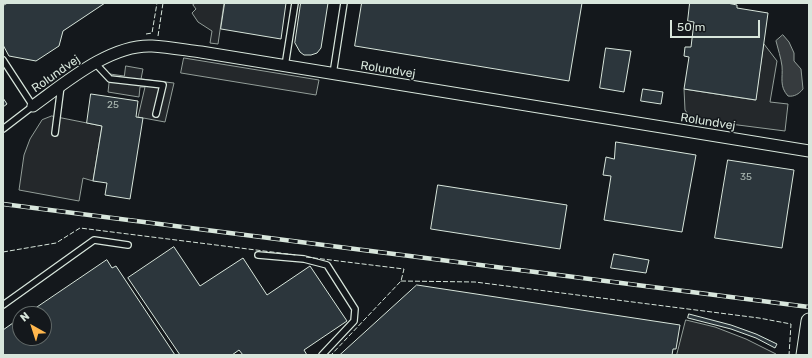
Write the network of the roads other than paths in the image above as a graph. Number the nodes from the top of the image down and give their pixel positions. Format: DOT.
graph roads {
  1 [pos="295,3"];
  2 [pos="344,3"];
  3 [pos="3,60"];
  4 [pos="95,63"];
  5 [pos="285,66"];
  6 [pos="333,74"];
  7 [pos="61,86"];
  8 [pos="33,106"];
  9 [pos="156,114"];
  10 [pos="3,129"];
  11 [pos="55,133"];
  12 [pos="809,151"];
  13 [pos="128,245"];
  14 [pos="258,255"];
  15 [pos="3,305"];
  16 [pos="809,321"];
  17 [pos="322,355"];
  18 [pos="804,355"];
  1 -- 5 [label="lane"];
  2 -- 6 [label="lane"];
  3 -- 8 [label="lane, Rolundvej"];
  4 -- 5 [label="street, Rolundvej"];
  4 -- 7 [label="street, Rolundvej"];
  4 -- 9 [label="lane"];
  5 -- 6 [label="street, Rolundvej"];
  6 -- 12 [label="street, Rolundvej"];
  7 -- 8 [label="street, Rolundvej"];
  7 -- 11 [label="lane"];
  8 -- 10 [label="lane"];
  13 -- 15 [label="lane"];
  14 -- 17 [label="lane"];
  16 -- 18 [label="street"];
}
